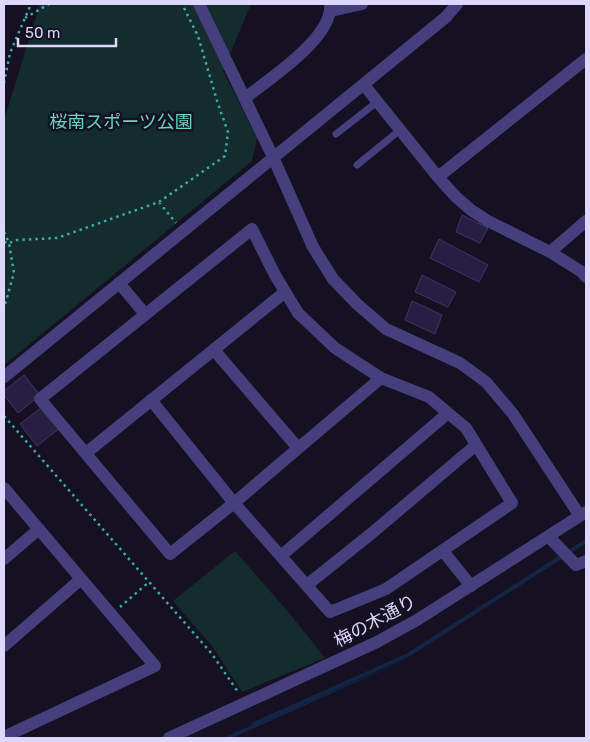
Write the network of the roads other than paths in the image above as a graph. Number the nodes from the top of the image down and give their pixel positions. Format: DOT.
graph roads {
  1 [pos="199,4"];
  2 [pos="362,4"];
  3 [pos="457,4"];
  4 [pos="331,8"];
  5 [pos="586,59"];
  6 [pos="364,85"];
  7 [pos="245,98"];
  8 [pos="378,102"];
  9 [pos="400,130"];
  10 [pos="336,134"];
  11 [pos="273,157"];
  12 [pos="356,164"];
  13 [pos="438,177"];
  14 [pos="586,221"];
  15 [pos="550,252"];
  16 [pos="586,278"];
  17 [pos="119,283"];
  18 [pos="285,292"];
  19 [pos="145,314"];
  20 [pos="214,350"];
  21 [pos="4,377"];
  22 [pos="381,378"];
  23 [pos="151,400"];
  24 [pos="448,413"];
  25 [pos="476,445"];
  26 [pos="298,448"];
  27 [pos="86,453"];
  28 [pos="4,488"];
  29 [pos="234,503"];
  30 [pos="583,514"];
  31 [pos="39,530"];
  32 [pos="549,537"];
  33 [pos="444,551"];
  34 [pos="282,556"];
  35 [pos="4,559"];
  36 [pos="586,561"];
  37 [pos="81,579"];
  38 [pos="307,585"];
  39 [pos="471,586"];
  40 [pos="4,646"];
  41 [pos="4,737"];
  42 [pos="169,738"];
  1 -- 7 [label="street"];
  2 -- 4 [label="street"];
  3 -- 6 [label="street"];
  4 -- 7 [label="street"];
  5 -- 13 [label="street"];
  6 -- 8 [label="street"];
  6 -- 11 [label="street"];
  7 -- 11 [label="street"];
  8 -- 9 [label="street"];
  8 -- 10 [label="lane"];
  9 -- 12 [label="lane"];
  9 -- 13 [label="street"];
  11 -- 17 [label="street"];
  11 -- 30 [label="street"];
  13 -- 15 [label="street"];
  14 -- 15 [label="street"];
  15 -- 16 [label="street"];
  17 -- 19 [label="street"];
  17 -- 21 [label="street"];
  18 -- 19 [label="street"];
  18 -- 20 [label="street"];
  18 -- 22 [label="street"];
  19 -- 27 [label="street"];
  20 -- 23 [label="street"];
  20 -- 26 [label="street"];
  22 -- 24 [label="street"];
  22 -- 26 [label="street"];
  23 -- 27 [label="street"];
  23 -- 29 [label="street"];
  24 -- 25 [label="street"];
  24 -- 34 [label="street"];
  25 -- 33 [label="street"];
  25 -- 38 [label="street"];
  26 -- 29 [label="street"];
  27 -- 29 [label="street"];
  28 -- 31 [label="street"];
  29 -- 34 [label="street"];
  30 -- 32 [label="street, 梅の木通り"];
  31 -- 35 [label="street"];
  31 -- 37 [label="street"];
  32 -- 36 [label="street"];
  32 -- 39 [label="street, 梅の木通り"];
  33 -- 38 [label="street"];
  33 -- 39 [label="street"];
  34 -- 38 [label="street"];
  37 -- 40 [label="street"];
  37 -- 41 [label="street"];
  39 -- 42 [label="street, 梅の木通り"];
}
